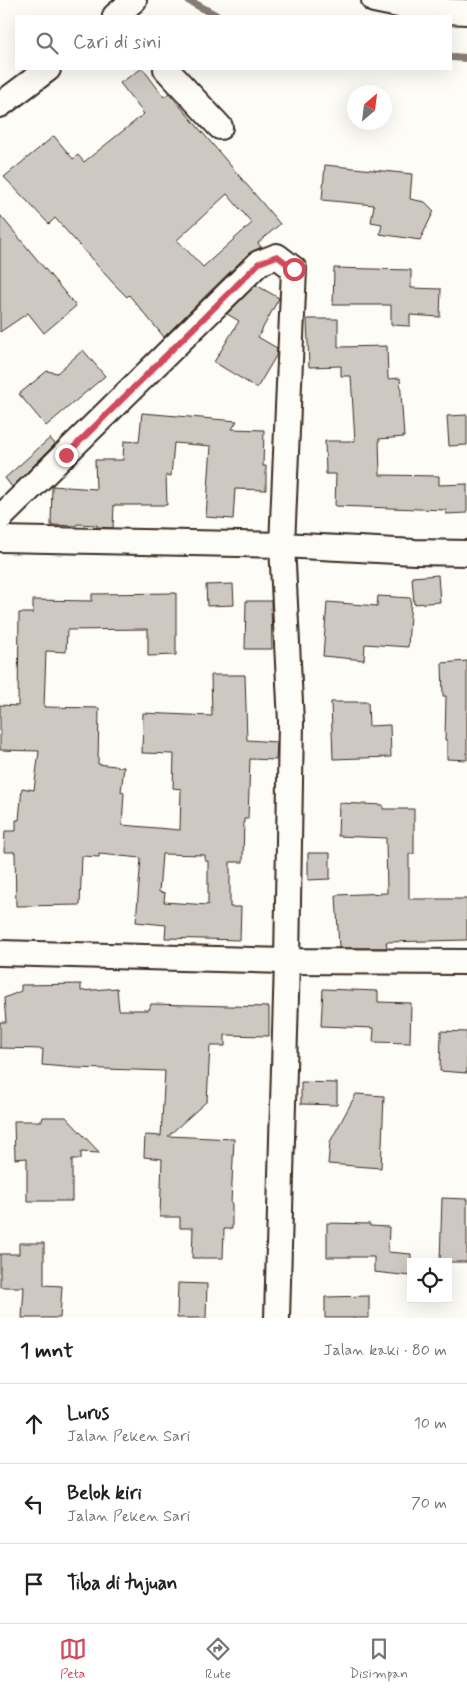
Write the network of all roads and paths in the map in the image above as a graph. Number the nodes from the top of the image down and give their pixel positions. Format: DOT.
graph roads {
  1 [pos="374,0"];
  2 [pos="467,12"];
  3 [pos="47,70"];
  4 [pos="167,70"];
  5 [pos="0,105"];
  6 [pos="220,126"];
  7 [pos="0,518"];
  8 [pos="0,540"];
  9 [pos="282,545"];
  10 [pos="467,553"];
  11 [pos="0,953"];
  12 [pos="287,961"];
  13 [pos="467,962"];
  14 [pos="277,1318"];
  1 -- 2 [label="street"];
  3 -- 5 [label="street"];
  4 -- 6 [label="street"];
  7 -- 9 [label="street"];
  8 -- 9 [label="street"];
  9 -- 10 [label="street"];
  9 -- 12 [label="street"];
  11 -- 12 [label="street"];
  12 -- 13 [label="street"];
  12 -- 14 [label="street"];
}
